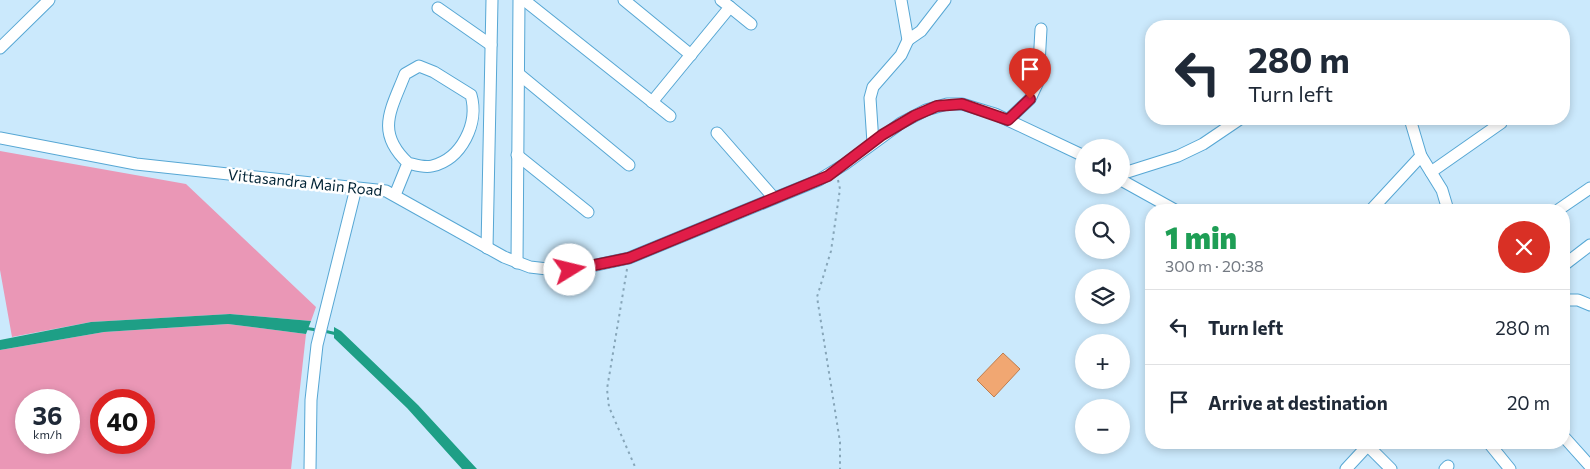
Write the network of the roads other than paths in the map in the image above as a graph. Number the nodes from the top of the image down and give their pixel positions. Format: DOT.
graph roads {
  1 [pos="49,0"];
  2 [pos="492,0"];
  3 [pos="519,0"];
  4 [pos="524,0"];
  5 [pos="624,0"];
  6 [pos="900,0"];
  7 [pos="945,0"];
  8 [pos="726,4"];
  9 [pos="438,8"];
  10 [pos="751,24"];
  11 [pos="1041,28"];
  12 [pos="908,40"];
  13 [pos="491,45"];
  14 [pos="0,48"];
  15 [pos="691,54"];
  16 [pos="520,75"];
  17 [pos="652,102"];
  18 [pos="670,116"];
  19 [pos="1008,120"];
  20 [pos="1231,125"];
  21 [pos="1412,125"];
  22 [pos="1498,125"];
  23 [pos="717,133"];
  24 [pos="0,138"];
  25 [pos="873,143"];
  26 [pos="1075,152"];
  27 [pos="517,155"];
  28 [pos="1420,156"];
  29 [pos="408,163"];
  30 [pos="629,165"];
  31 [pos="1130,171"];
  32 [pos="1431,172"];
  33 [pos="1130,185"];
  34 [pos="356,188"];
  35 [pos="1590,188"];
  36 [pos="395,194"];
  37 [pos="774,198"];
  38 [pos="1164,204"];
  39 [pos="1376,204"];
  40 [pos="1446,204"];
  41 [pos="1567,204"];
  42 [pos="588,212"];
  43 [pos="1590,245"];
  44 [pos="486,248"];
  45 [pos="1570,261"];
  46 [pos="518,263"];
  47 [pos="1570,300"];
  48 [pos="1590,305"];
  49 [pos="1570,444"];
  50 [pos="1364,449"];
  51 [pos="1373,449"];
  52 [pos="1494,449"];
  53 [pos="1590,466"];
  54 [pos="310,469"];
  55 [pos="1346,469"];
  56 [pos="1391,469"];
  57 [pos="1510,469"];
  1 -- 14 [label="street"];
  2 -- 13 [label="street"];
  3 -- 16 [label="street"];
  4 -- 17 [label="street"];
  5 -- 15 [label="street"];
  6 -- 12 [label="street"];
  7 -- 12 [label="street"];
  8 -- 10 [label="street"];
  8 -- 15 [label="street"];
  9 -- 13 [label="street"];
  11 -- 19 [label="street"];
  12 -- 25 [label="street"];
  13 -- 44 [label="street"];
  15 -- 17 [label="street"];
  16 -- 27 [label="street"];
  16 -- 30 [label="street"];
  17 -- 18 [label="street"];
  19 -- 25 [label="street, Vittasandra Main Road"];
  19 -- 26 [label="street, Vittasandra Main Road"];
  20 -- 31 [label="street"];
  21 -- 28 [label="street"];
  22 -- 32 [label="street"];
  23 -- 37 [label="street"];
  24 -- 34 [label="street, Vittasandra Main Road"];
  25 -- 37 [label="street, Vittasandra Main Road"];
  27 -- 42 [label="street"];
  27 -- 46 [label="street"];
  28 -- 32 [label="street"];
  28 -- 39 [label="street"];
  29 -- 29 [label="street"];
  29 -- 36 [label="street"];
  32 -- 40 [label="street"];
  33 -- 38 [label="street"];
  34 -- 36 [label="street, Vittasandra Main Road"];
  34 -- 54 [label="street"];
  35 -- 41 [label="street"];
  36 -- 44 [label="street, Vittasandra Main Road"];
  37 -- 46 [label="street, Vittasandra Main Road"];
  43 -- 45 [label="street"];
  44 -- 46 [label="street, Vittasandra Main Road"];
  47 -- 48 [label="street"];
  49 -- 53 [label="street"];
  50 -- 55 [label="street"];
  51 -- 56 [label="street"];
  52 -- 57 [label="street"];
}
